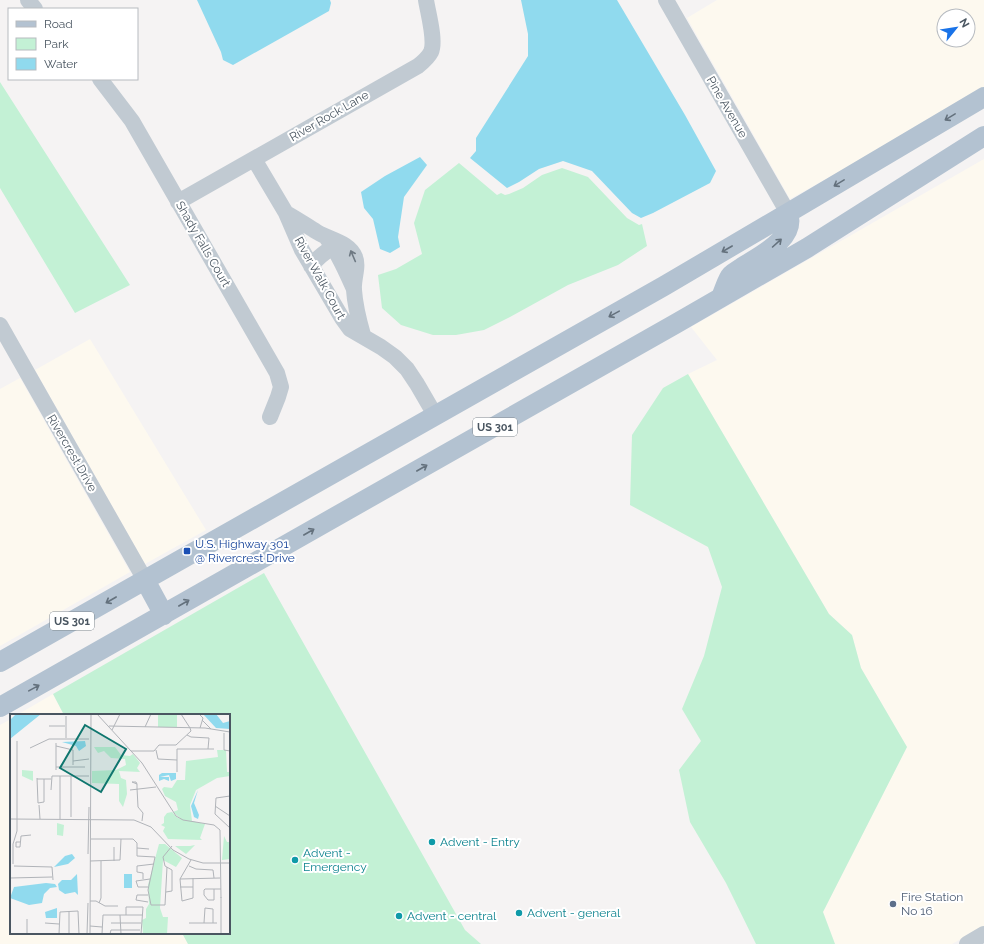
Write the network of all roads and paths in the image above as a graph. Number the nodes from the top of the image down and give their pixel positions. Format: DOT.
graph roads {
  1 [pos="28,0"];
  2 [pos="426,0"];
  3 [pos="666,0"];
  4 [pos="34,8"];
  5 [pos="101,80"];
  6 [pos="984,97"];
  7 [pos="984,136"];
  8 [pos="254,159"];
  9 [pos="178,202"];
  10 [pos="286,213"];
  11 [pos="788,213"];
  12 [pos="330,242"];
  13 [pos="311,266"];
  14 [pos="721,297"];
  15 [pos="0,325"];
  16 [pos="363,335"];
  17 [pos="435,415"];
  18 [pos="270,417"];
  19 [pos="145,580"];
  20 [pos="164,615"];
  21 [pos="0,662"];
  22 [pos="0,707"];
  23 [pos="984,934"];
  24 [pos="967,944"];
  1 -- 4 [label="street"];
  2 -- 8 [label="street, River Rock Lane"];
  3 -- 11 [label="street, Pine Avenue"];
  5 -- 9 [label="street, Shady Falls Court"];
  6 -- 11 [label="main road, US 301, one-way"];
  7 -- 14 [label="main road, US 301"];
  8 -- 9 [label="street, River Rock Lane"];
  8 -- 10 [label="street, River Walk Court"];
  9 -- 18 [label="street, Shady Falls Court"];
  10 -- 12 [label="street, River Walk Court"];
  10 -- 13 [label="street, River Walk Court"];
  14 -- 11 [label="main road, one-way"];
  11 -- 17 [label="main road, US 301, one-way"];
  12 -- 13 [label="street"];
  16 -- 12 [label="street, River Walk Court, one-way"];
  13 -- 16 [label="street, River Walk Court"];
  20 -- 14 [label="main road, US 301, one-way"];
  15 -- 19 [label="street, Rivercrest Drive"];
  16 -- 17 [label="street, River Walk Court"];
  17 -- 19 [label="main road, US 301"];
  19 -- 20 [label="main road"];
  19 -- 21 [label="main road, US 301, one-way"];
  22 -- 20 [label="main road, US 301, one-way"];
  23 -- 24 [label="street"];
}
